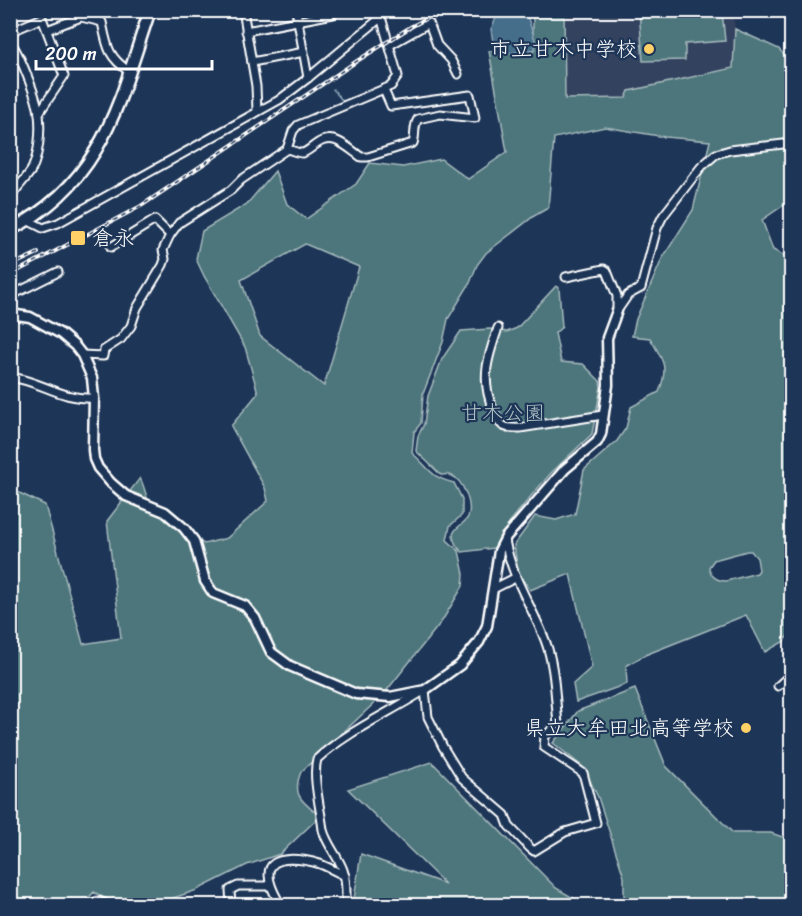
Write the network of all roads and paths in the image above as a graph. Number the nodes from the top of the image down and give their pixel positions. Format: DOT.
graph roads {
  1 [pos="150,10"];
  2 [pos="243,10"];
  3 [pos="296,10"];
  4 [pos="390,10"];
  5 [pos="333,14"];
  6 [pos="381,17"];
  7 [pos="298,21"];
  8 [pos="47,30"];
  9 [pos="246,31"];
  10 [pos="10,32"];
  11 [pos="10,42"];
  12 [pos="390,45"];
  13 [pos="304,52"];
  14 [pos="20,59"];
  15 [pos="10,60"];
  16 [pos="252,62"];
  17 [pos="130,72"];
  18 [pos="458,74"];
  19 [pos="309,78"];
  20 [pos="384,90"];
  21 [pos="257,110"];
  22 [pos="39,113"];
  23 [pos="792,143"];
  24 [pos="287,149"];
  25 [pos="10,199"];
  26 [pos="29,221"];
  27 [pos="11,227"];
  28 [pos="170,235"];
  29 [pos="111,247"];
  30 [pos="58,272"];
  31 [pos="566,277"];
  32 [pos="10,305"];
  33 [pos="617,311"];
  34 [pos="10,314"];
  35 [pos="498,328"];
  36 [pos="82,355"];
  37 [pos="10,377"];
  38 [pos="94,398"];
  39 [pos="603,415"];
  40 [pos="505,540"];
  41 [pos="515,578"];
  42 [pos="493,589"];
  43 [pos="792,669"];
  44 [pos="778,686"];
  45 [pos="425,690"];
  46 [pos="345,876"];
  47 [pos="271,886"];
  48 [pos="88,906"];
  49 [pos="113,906"];
  50 [pos="231,906"];
  51 [pos="281,906"];
  52 [pos="346,906"];
  1 -- 17 [label="highway"];
  2 -- 9 [label="street"];
  3 -- 7 [label="street"];
  4 -- 6 [label="street"];
  5 -- 7 [label="street"];
  6 -- 12 [label="street"];
  6 -- 19 [label="street"];
  7 -- 9 [label="street"];
  7 -- 13 [label="street"];
  8 -- 10 [label="street"];
  8 -- 17 [label="street"];
  8 -- 22 [label="street"];
  9 -- 16 [label="street"];
  11 -- 14 [label="street"];
  12 -- 18 [label="street"];
  12 -- 20 [label="street"];
  13 -- 16 [label="street"];
  13 -- 19 [label="street"];
  14 -- 15 [label="street"];
  14 -- 22 [label="street"];
  16 -- 21 [label="street"];
  17 -- 26 [label="highway"];
  19 -- 21 [label="street"];
  20 -- 24 [label="street"];
  20 -- 24 [label="street"];
  21 -- 26 [label="street"];
  22 -- 25 [label="street"];
  23 -- 33 [label="street"];
  24 -- 28 [label="street"];
  26 -- 27 [label="highway"];
  28 -- 29 [label="street"];
  28 -- 36 [label="street"];
  30 -- 32 [label="street"];
  31 -- 33 [label="street"];
  33 -- 39 [label="street"];
  34 -- 36 [label="street"];
  35 -- 39 [label="street"];
  36 -- 38 [label="street"];
  37 -- 38 [label="street"];
  38 -- 45 [label="street"];
  39 -- 40 [label="street"];
  40 -- 41 [label="street"];
  40 -- 42 [label="street"];
  41 -- 42 [label="street"];
  41 -- 45 [label="street"];
  42 -- 45 [label="street"];
  43 -- 44 [label="street"];
  45 -- 46 [label="street"];
  46 -- 47 [label="street"];
  46 -- 52 [label="street"];
  47 -- 50 [label="street"];
  47 -- 51 [label="street"];
  48 -- 49 [label="street"];
}
